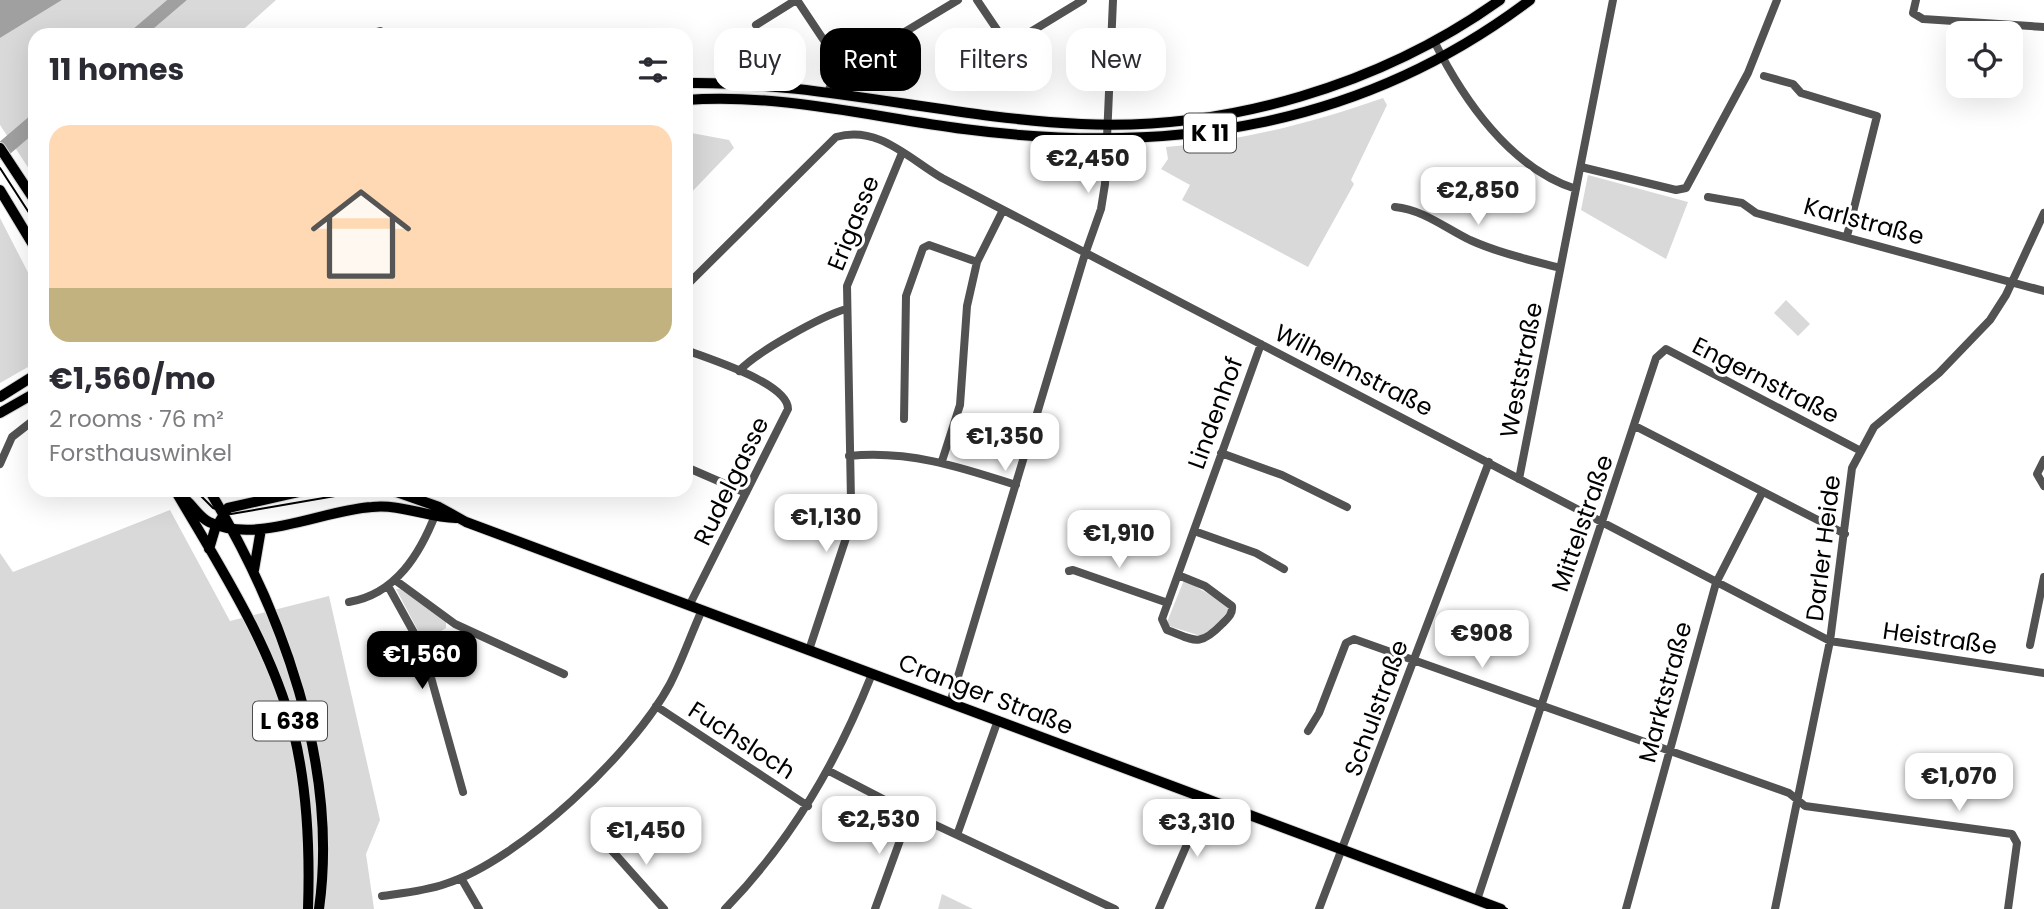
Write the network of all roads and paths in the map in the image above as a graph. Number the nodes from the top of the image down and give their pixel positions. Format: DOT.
graph roads {
  1 [pos="797,0"];
  2 [pos="958,0"];
  3 [pos="977,0"];
  4 [pos="1083,0"];
  5 [pos="1113,0"];
  6 [pos="1500,0"];
  7 [pos="1530,0"];
  8 [pos="1613,0"];
  9 [pos="1777,0"];
  10 [pos="1916,0"];
  11 [pos="756,25"];
  12 [pos="2044,27"];
  13 [pos="914,28"];
  14 [pos="820,36"];
  15 [pos="1434,41"];
  16 [pos="1441,55"];
  17 [pos="1764,76"];
  18 [pos="693,83"];
  19 [pos="849,91"];
  20 [pos="828,92"];
  21 [pos="849,95"];
  22 [pos="693,100"];
  23 [pos="1107,124"];
  24 [pos="1107,141"];
  25 [pos="0,148"];
  26 [pos="902,153"];
  27 [pos="1581,167"];
  28 [pos="1576,189"];
  29 [pos="0,190"];
  30 [pos="28,190"];
  31 [pos="1708,197"];
  32 [pos="1395,207"];
  33 [pos="1003,211"];
  34 [pos="2044,213"];
  35 [pos="28,236"];
  36 [pos="1847,236"];
  37 [pos="1086,252"];
  38 [pos="977,262"];
  39 [pos="1560,268"];
  40 [pos="693,279"];
  41 [pos="2012,281"];
  42 [pos="2044,291"];
  43 [pos="846,309"];
  44 [pos="1261,344"];
  45 [pos="693,353"];
  46 [pos="1656,358"];
  47 [pos="740,371"];
  48 [pos="28,379"];
  49 [pos="0,397"];
  50 [pos="28,397"];
  51 [pos="0,413"];
  52 [pos="904,419"];
  53 [pos="28,424"];
  54 [pos="1635,426"];
  55 [pos="1859,450"];
  56 [pos="1221,453"];
  57 [pos="849,456"];
  58 [pos="2044,460"];
  59 [pos="942,461"];
  60 [pos="1489,462"];
  61 [pos="0,464"];
  62 [pos="693,470"];
  63 [pos="1519,479"];
  64 [pos="1016,485"];
  65 [pos="2044,486"];
  66 [pos="746,493"];
  67 [pos="1762,493"];
  68 [pos="179,497"];
  69 [pos="183,497"];
  70 [pos="213,497"];
  71 [pos="217,497"];
  72 [pos="272,497"];
  73 [pos="408,497"];
  74 [pos="415,497"];
  75 [pos="242,503"];
  76 [pos="1347,507"];
  77 [pos="407,508"];
  78 [pos="437,512"];
  79 [pos="220,519"];
  80 [pos="1602,523"];
  81 [pos="231,528"];
  82 [pos="261,528"];
  83 [pos="1194,531"];
  84 [pos="1845,534"];
  85 [pos="209,548"];
  86 [pos="1284,569"];
  87 [pos="1069,571"];
  88 [pos="254,574"];
  89 [pos="1178,575"];
  90 [pos="2044,578"];
  91 [pos="395,580"];
  92 [pos="1716,583"];
  93 [pos="387,586"];
  94 [pos="349,602"];
  95 [pos="1168,603"];
  96 [pos="689,606"];
  97 [pos="702,610"];
  98 [pos="1830,641"];
  99 [pos="2030,645"];
  100 [pos="809,650"];
  101 [pos="1414,660"];
  102 [pos="2044,673"];
  103 [pos="564,674"];
  104 [pos="872,674"];
  105 [pos="950,703"];
  106 [pos="656,706"];
  107 [pos="1540,707"];
  108 [pos="998,720"];
  109 [pos="1308,731"];
  110 [pos="1668,751"];
  111 [pos="829,771"];
  112 [pos="463,792"];
  113 [pos="1207,799"];
  114 [pos="1798,799"];
  115 [pos="808,806"];
  116 [pos="910,813"];
  117 [pos="957,835"];
  118 [pos="606,844"];
  119 [pos="1344,850"];
  120 [pos="461,878"];
  121 [pos="382,896"];
  122 [pos="1477,900"];
  123 [pos="308,909"];
  124 [pos="319,909"];
  125 [pos="479,909"];
  126 [pos="664,909"];
  127 [pos="725,909"];
  128 [pos="875,909"];
  129 [pos="1115,909"];
  130 [pos="1159,909"];
  131 [pos="1319,909"];
  132 [pos="1501,909"];
  133 [pos="1626,909"];
  134 [pos="1775,909"];
  135 [pos="2008,909"];
  1 -- 11 [label="street"];
  1 -- 14 [label="street"];
  2 -- 13 [label="street"];
  3 -- 4 [label="street"];
  5 -- 23 [label="street"];
  6 -- 15 [label="main road, K 11"];
  7 -- 16 [label="main road, K 11"];
  8 -- 27 [label="street, Weststraße"];
  9 -- 27 [label="street"];
  10 -- 12 [label="street"];
  15 -- 16 [label="street"];
  15 -- 23 [label="main road, K 11"];
  16 -- 24 [label="main road, K 11"];
  16 -- 28 [label="street"];
  17 -- 36 [label="street"];
  18 -- 20 [label="main road, K 11"];
  19 -- 21 [label="street"];
  20 -- 21 [label="main road, K 11"];
  21 -- 23 [label="main road, K 11"];
  22 -- 24 [label="main road, K 11"];
  23 -- 24 [label="street"];
  24 -- 37 [label="street"];
  25 -- 30 [label="main road"];
  26 -- 33 [label="street, Wilhelmstraße"];
  26 -- 40 [label="street, Wilhelmstraße"];
  26 -- 43 [label="street, Erigasse"];
  27 -- 28 [label="street, Weststraße"];
  28 -- 39 [label="street, Weststraße"];
  29 -- 35 [label="main road"];
  31 -- 36 [label="street, Karlstraße"];
  32 -- 39 [label="street"];
  33 -- 37 [label="street, Wilhelmstraße"];
  33 -- 38 [label="street"];
  34 -- 41 [label="street, Darler Heide"];
  36 -- 41 [label="street, Karlstraße"];
  37 -- 44 [label="street, Wilhelmstraße"];
  37 -- 64 [label="street"];
  38 -- 52 [label="street"];
  38 -- 59 [label="street"];
  39 -- 63 [label="street, Weststraße"];
  41 -- 42 [label="street, Karlstraße"];
  41 -- 55 [label="street, Darler Heide"];
  43 -- 47 [label="street"];
  43 -- 57 [label="street, Erigasse"];
  44 -- 56 [label="street, Lindenhof"];
  44 -- 60 [label="street, Wilhelmstraße"];
  45 -- 47 [label="street, Rudelgasse"];
  46 -- 54 [label="street, Mittelstraße"];
  46 -- 55 [label="street, Engernstraße"];
  47 -- 66 [label="street, Rudelgasse"];
  48 -- 49 [label="main road"];
  50 -- 51 [label="main road"];
  53 -- 61 [label="street"];
  54 -- 67 [label="street"];
  54 -- 80 [label="street, Mittelstraße"];
  55 -- 84 [label="street, Darler Heide"];
  56 -- 76 [label="street"];
  56 -- 83 [label="street, Lindenhof"];
  57 -- 59 [label="street"];
  57 -- 100 [label="street, Erigasse"];
  58 -- 65 [label="street"];
  59 -- 64 [label="street"];
  60 -- 63 [label="street, Wilhelmstraße"];
  60 -- 101 [label="street, Schulstraße"];
  62 -- 66 [label="street"];
  63 -- 80 [label="street, Wilhelmstraße"];
  64 -- 105 [label="street"];
  66 -- 96 [label="street, Rudelgasse"];
  67 -- 84 [label="street"];
  67 -- 92 [label="street, Marktstraße"];
  68 -- 85 [label="main road, L 638"];
  69 -- 79 [label="main road"];
  70 -- 79 [label="main road"];
  71 -- 75 [label="main road"];
  72 -- 75 [label="main road"];
  73 -- 77 [label="street"];
  74 -- 78 [label="main road, Cranger Straße"];
  75 -- 79 [label="main road"];
  77 -- 78 [label="main road, Cranger Straße"];
  77 -- 82 [label="main road, Cranger Straße"];
  78 -- 91 [label="street"];
  78 -- 96 [label="main road, Cranger Straße"];
  79 -- 81 [label="main road"];
  79 -- 85 [label="main road"];
  80 -- 92 [label="street, Wilhelmstraße"];
  80 -- 107 [label="street, Mittelstraße"];
  81 -- 82 [label="main road, Cranger Straße"];
  81 -- 88 [label="main road, L 638"];
  82 -- 88 [label="main road"];
  83 -- 86 [label="street"];
  83 -- 89 [label="street, Lindenhof"];
  84 -- 98 [label="street, Darler Heide"];
  85 -- 123 [label="main road, L 638"];
  87 -- 95 [label="street"];
  88 -- 124 [label="main road, L 638"];
  89 -- 95 [label="street, Lindenhof"];
  89 -- 95 [label="street, Lindenhof"];
  90 -- 99 [label="street"];
  91 -- 93 [label="street"];
  91 -- 103 [label="street"];
  92 -- 98 [label="street, Wilhelmstraße"];
  92 -- 110 [label="street, Marktstraße"];
  93 -- 94 [label="street"];
  93 -- 112 [label="street"];
  96 -- 97 [label="main road, Cranger Straße"];
  97 -- 100 [label="main road, Cranger Straße"];
  97 -- 106 [label="street"];
  98 -- 102 [label="street, Heistraße"];
  98 -- 114 [label="street, Darler Heide"];
  100 -- 104 [label="main road, Cranger Straße"];
  101 -- 107 [label="street"];
  101 -- 109 [label="street"];
  101 -- 119 [label="street, Schulstraße"];
  104 -- 105 [label="main road, Cranger Straße"];
  104 -- 111 [label="street"];
  105 -- 108 [label="main road, Cranger Straße"];
  106 -- 115 [label="street, Fuchsloch"];
  106 -- 120 [label="street"];
  107 -- 110 [label="street"];
  107 -- 122 [label="street, Mittelstraße"];
  108 -- 113 [label="main road, Cranger Straße"];
  108 -- 117 [label="street"];
  110 -- 114 [label="street"];
  110 -- 133 [label="street, Marktstraße"];
  111 -- 115 [label="street"];
  111 -- 116 [label="street"];
  113 -- 119 [label="main road, Cranger Straße"];
  113 -- 130 [label="street"];
  114 -- 134 [label="street, Darler Heide"];
  114 -- 135 [label="street"];
  115 -- 127 [label="street"];
  116 -- 117 [label="street"];
  116 -- 128 [label="street"];
  117 -- 129 [label="street"];
  118 -- 126 [label="street"];
  119 -- 122 [label="main road, Cranger Straße"];
  119 -- 131 [label="street, Schulstraße"];
  120 -- 121 [label="street"];
  120 -- 125 [label="street"];
  122 -- 132 [label="main road, Cranger Straße"];
}
